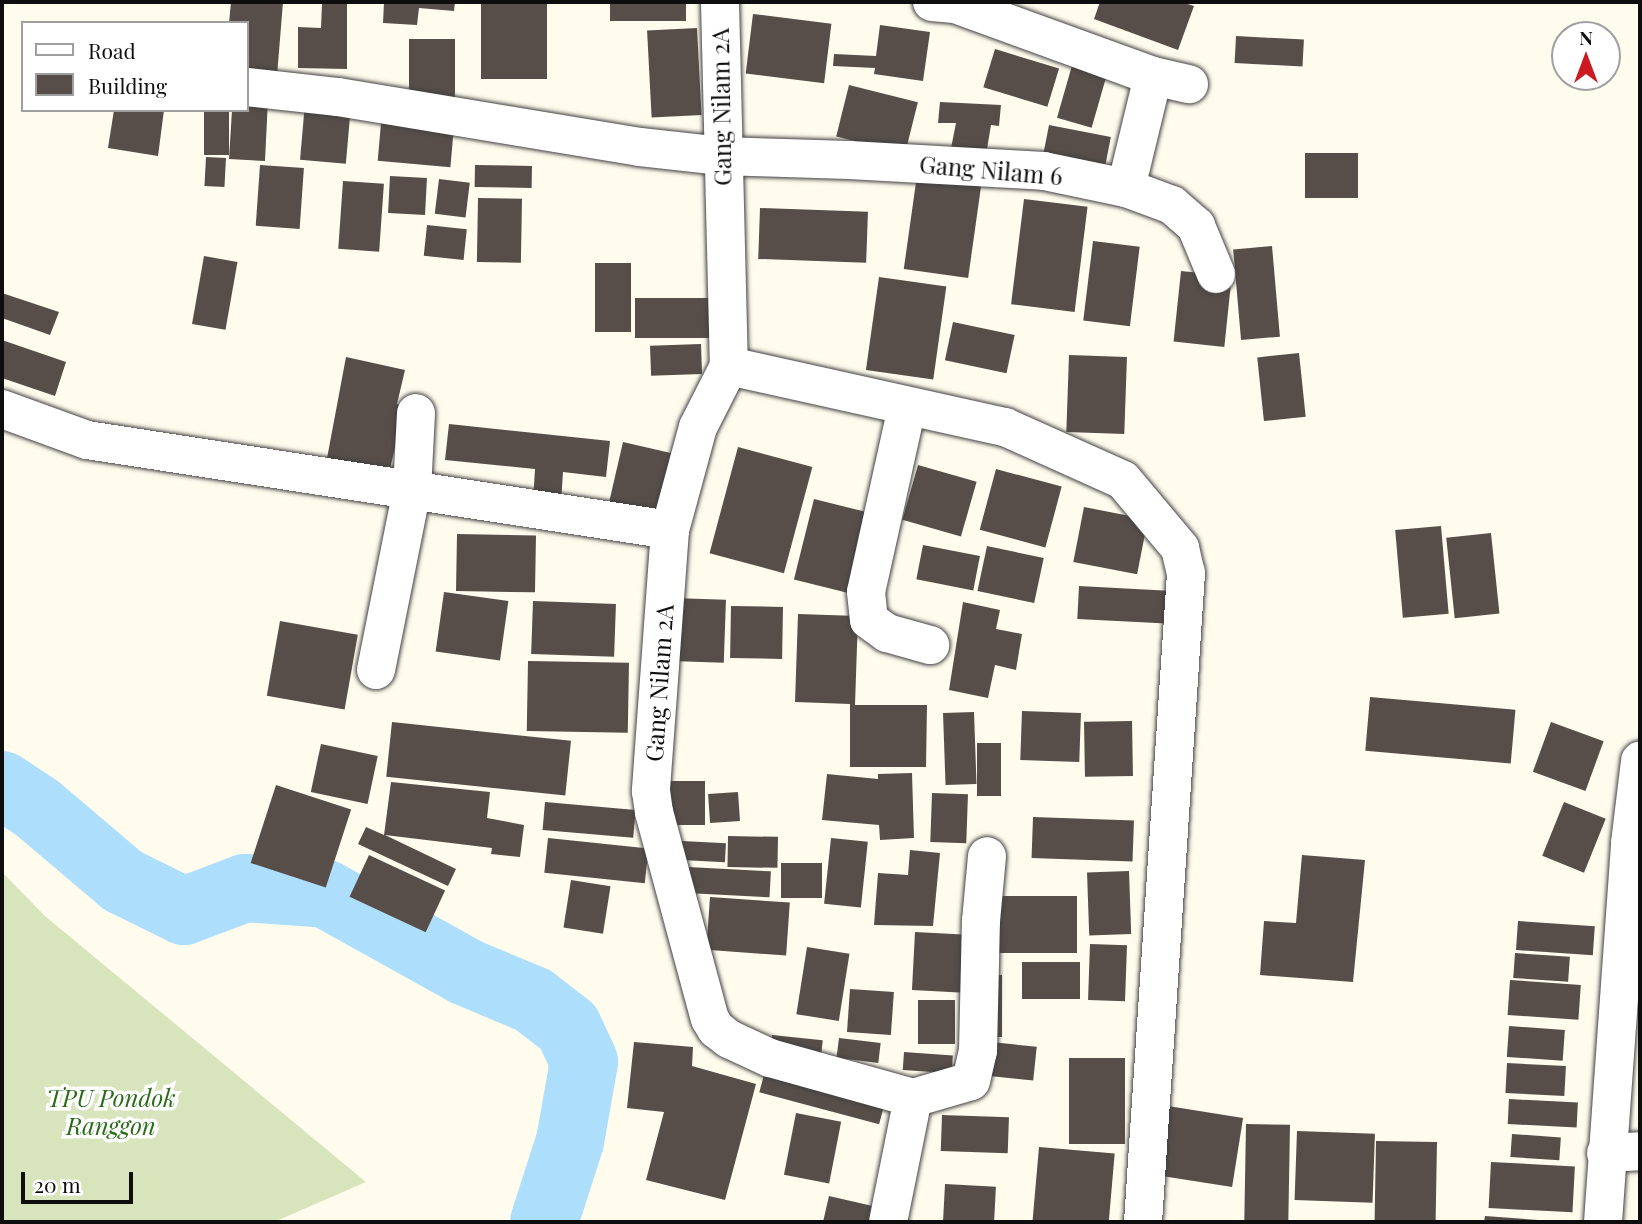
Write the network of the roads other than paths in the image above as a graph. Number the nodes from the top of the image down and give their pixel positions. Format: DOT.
graph roads {
  1 [pos="720,2"];
  2 [pos="947,3"];
  3 [pos="1153,76"];
  4 [pos="1189,84"];
  5 [pos="248,87"];
  6 [pos="722,156"];
  7 [pos="1126,188"];
  8 [pos="1216,274"];
  9 [pos="729,366"];
  10 [pos="906,407"];
  11 [pos="2,409"];
  12 [pos="416,413"];
  13 [pos="412,490"];
  14 [pos="670,530"];
  15 [pos="930,645"];
  16 [pos="376,670"];
  17 [pos="1640,761"];
  18 [pos="987,856"];
  19 [pos="913,1098"];
  20 [pos="1623,1152"];
  21 [pos="888,1222"];
  22 [pos="1143,1222"];
  23 [pos="1603,1222"];
  1 -- 6 [label="street, Gang Nilam 2A"];
  2 -- 3 [label="street"];
  3 -- 4 [label="street"];
  3 -- 7 [label="street"];
  5 -- 6 [label="street, Gang Nilam 6"];
  6 -- 7 [label="street, Gang Nilam 6"];
  6 -- 9 [label="street, Gang Nilam 2A"];
  7 -- 8 [label="street, Gang Nilam 6"];
  9 -- 10 [label="street"];
  9 -- 14 [label="street, Gang Nilam 2A"];
  10 -- 15 [label="street"];
  10 -- 22 [label="street"];
  11 -- 13 [label="street"];
  12 -- 13 [label="street"];
  13 -- 14 [label="street"];
  13 -- 16 [label="street"];
  14 -- 19 [label="street, Gang Nilam 2A"];
  17 -- 20 [label="street"];
  18 -- 19 [label="street"];
  19 -- 21 [label="street"];
  20 -- 23 [label="street"];
}
